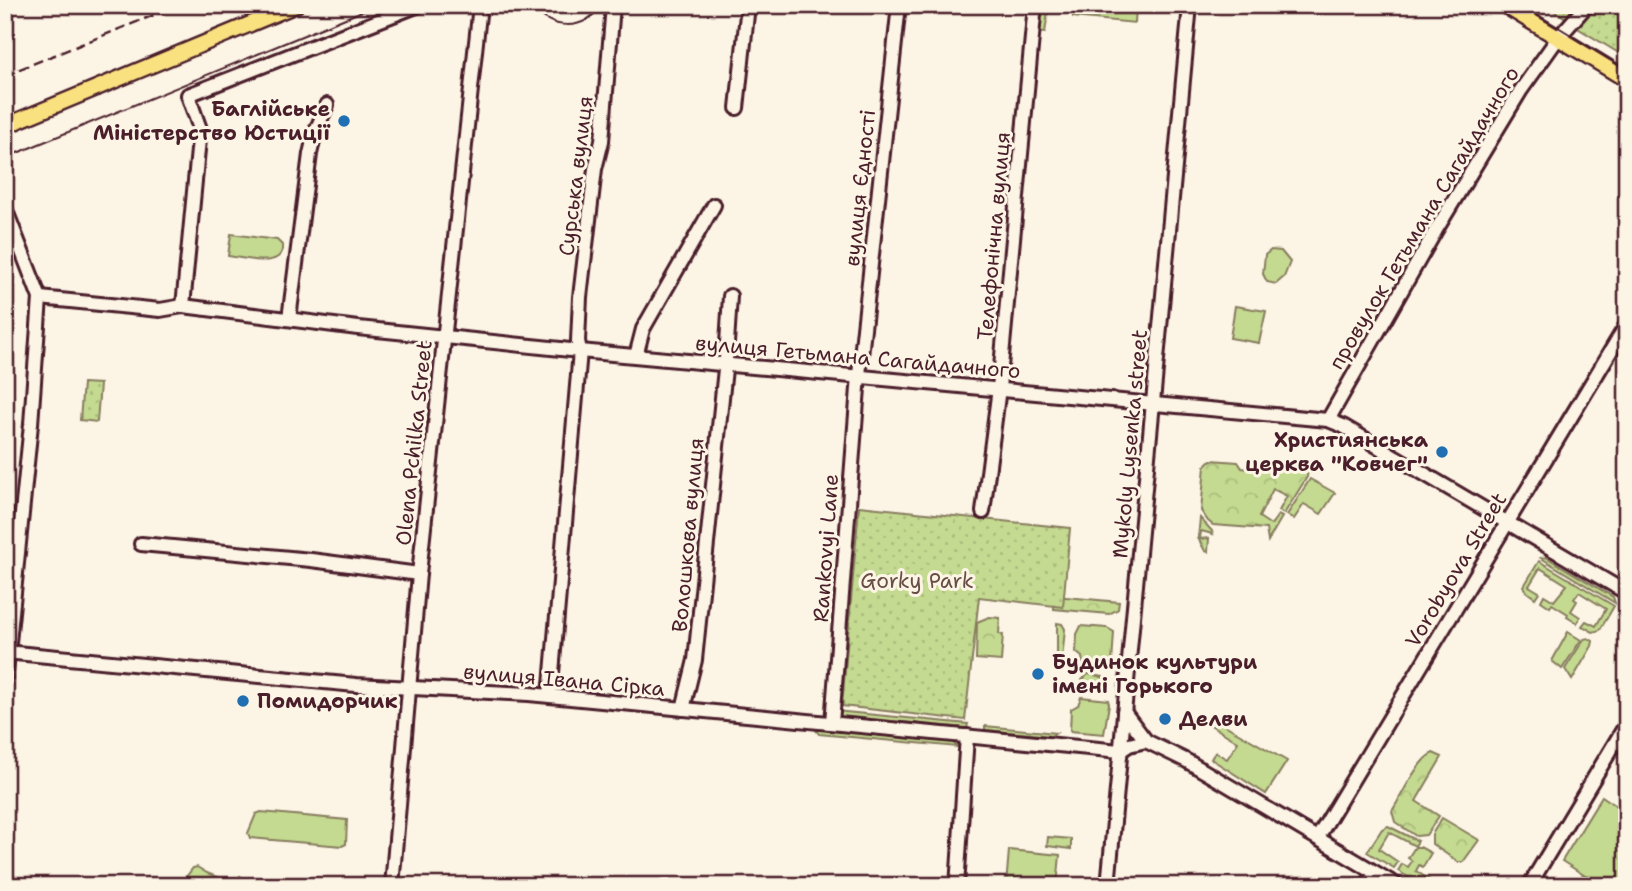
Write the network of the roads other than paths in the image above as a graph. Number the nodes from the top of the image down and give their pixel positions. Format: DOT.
graph roads {
  1 [pos="296,5"];
  2 [pos="419,5"];
  3 [pos="480,5"];
  4 [pos="612,5"];
  5 [pos="748,5"];
  6 [pos="899,5"];
  7 [pos="1035,5"];
  8 [pos="1190,5"];
  9 [pos="1504,5"];
  10 [pos="1587,5"];
  11 [pos="1558,38"];
  12 [pos="1627,80"];
  13 [pos="327,104"];
  14 [pos="737,108"];
  15 [pos="5,125"];
  16 [pos="714,205"];
  17 [pos="5,208"];
  18 [pos="730,296"];
  19 [pos="40,298"];
  20 [pos="183,306"];
  21 [pos="289,319"];
  22 [pos="1627,324"];
  23 [pos="444,337"];
  24 [pos="580,351"];
  25 [pos="636,356"];
  26 [pos="724,363"];
  27 [pos="859,375"];
  28 [pos="999,388"];
  29 [pos="1153,404"];
  30 [pos="1328,419"];
  31 [pos="983,512"];
  32 [pos="1507,522"];
  33 [pos="141,544"];
  34 [pos="419,574"];
  35 [pos="1627,593"];
  36 [pos="7,652"];
  37 [pos="5,682"];
  38 [pos="409,688"];
  39 [pos="550,696"];
  40 [pos="683,709"];
  41 [pos="1124,712"];
  42 [pos="832,723"];
  43 [pos="1627,723"];
  44 [pos="967,736"];
  45 [pos="1146,741"];
  46 [pos="1120,751"];
  47 [pos="1318,836"];
  48 [pos="1359,862"];
  49 [pos="1394,883"];
  50 [pos="393,886"];
  51 [pos="957,886"];
  52 [pos="1108,886"];
  53 [pos="1363,886"];
  54 [pos="1529,886"];
  1 -- 15 [label="main road"];
  2 -- 20 [label="street"];
  3 -- 23 [label="street, Olena Pchilka Street"];
  4 -- 24 [label="street, Сурська вулиця"];
  5 -- 14 [label="street"];
  6 -- 27 [label="street, вулиця Єдності"];
  7 -- 28 [label="street, Телефонічна вулиця"];
  8 -- 29 [label="street, Mykoly Lysenka street"];
  9 -- 11 [label="main road"];
  10 -- 11 [label="street, провулок Гетьмана Сагайдачного"];
  11 -- 12 [label="main road"];
  11 -- 30 [label="street, провулок Гетьмана Сагайдачного"];
  13 -- 21 [label="street"];
  16 -- 25 [label="street"];
  17 -- 19 [label="street"];
  18 -- 26 [label="street, Волошкова вулиця"];
  19 -- 20 [label="street, вулиця Гетьмана Сагайдачного"];
  19 -- 36 [label="street"];
  20 -- 21 [label="street, вулиця Гетьмана Сагайдачного"];
  21 -- 23 [label="street, вулиця Гетьмана Сагайдачного"];
  22 -- 32 [label="street, Vorobyova Street"];
  23 -- 24 [label="street, вулиця Гетьмана Сагайдачного"];
  23 -- 34 [label="street, Olena Pchilka Street"];
  24 -- 25 [label="street, вулиця Гетьмана Сагайдачного"];
  24 -- 39 [label="street, Сурська вулиця"];
  25 -- 26 [label="street, вулиця Гетьмана Сагайдачного"];
  26 -- 27 [label="street, вулиця Гетьмана Сагайдачного"];
  26 -- 40 [label="street, Волошкова вулиця"];
  27 -- 28 [label="street, вулиця Гетьмана Сагайдачного"];
  27 -- 42 [label="street, Rankovyi Lane"];
  28 -- 29 [label="street, вулиця Гетьмана Сагайдачного"];
  28 -- 31 [label="street, Телефонічна вулиця"];
  29 -- 30 [label="street, вулиця Гетьмана Сагайдачного"];
  29 -- 41 [label="street, Mykoly Lysenka street"];
  30 -- 32 [label="street, вулиця Гетьмана Сагайдачного"];
  32 -- 35 [label="street, вулиця Гетьмана Сагайдачного"];
  32 -- 47 [label="street, Vorobyova Street"];
  33 -- 34 [label="street"];
  34 -- 38 [label="street, Olena Pchilka Street"];
  36 -- 37 [label="street"];
  36 -- 38 [label="street, вулиця Івана Сірка"];
  38 -- 39 [label="street, вулиця Івана Сірка"];
  38 -- 50 [label="street, Olena Pchilka Street"];
  39 -- 40 [label="street, вулиця Івана Сірка"];
  40 -- 42 [label="street, вулиця Івана Сірка"];
  41 -- 45 [label="street"];
  41 -- 46 [label="street, Mykoly Lysenka street"];
  42 -- 44 [label="street, вулиця Івана Сірка"];
  43 -- 54 [label="street"];
  44 -- 46 [label="street, вулиця Івана Сірка"];
  44 -- 51 [label="street"];
  45 -- 46 [label="street"];
  45 -- 47 [label="street"];
  46 -- 52 [label="street, Mykoly Lysenka street"];
  47 -- 48 [label="street"];
  48 -- 49 [label="street"];
  48 -- 53 [label="street"];
  49 -- 53 [label="street"];
}
